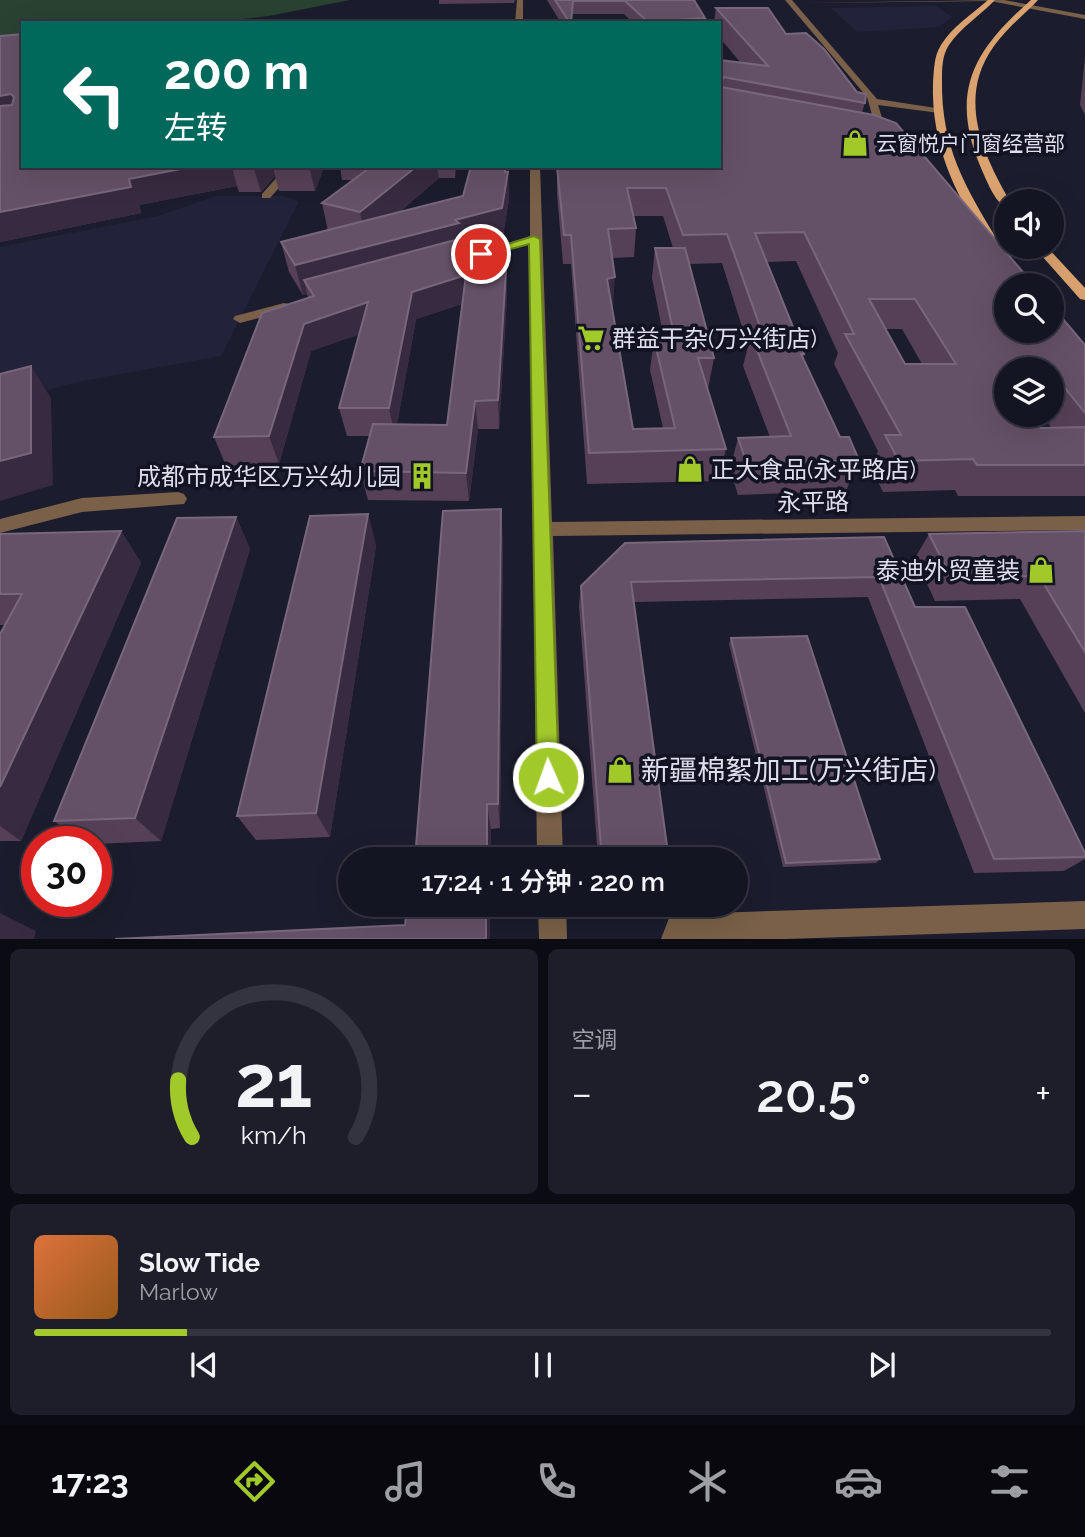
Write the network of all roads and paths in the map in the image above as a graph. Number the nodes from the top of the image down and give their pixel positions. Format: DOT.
graph roads {
  1 [pos="520,0"];
  2 [pos="788,0"];
  3 [pos="987,0"];
  4 [pos="993,0"];
  5 [pos="802,1"];
  6 [pos="1030,3"];
  7 [pos="1085,11"];
  8 [pos="1085,18"];
  9 [pos="519,21"];
  10 [pos="827,29"];
  11 [pos="851,56"];
  12 [pos="846,67"];
  13 [pos="876,102"];
  14 [pos="936,111"];
  15 [pos="864,135"];
  16 [pos="291,168"];
  17 [pos="535,168"];
  18 [pos="998,189"];
  19 [pos="266,196"];
  20 [pos="534,239"];
  21 [pos="994,243"];
  22 [pos="1051,259"];
  23 [pos="454,261"];
  24 [pos="1085,296"];
  25 [pos="293,304"];
  26 [pos="240,319"];
  27 [pos="178,499"];
  28 [pos="1085,523"];
  29 [pos="0,526"];
  30 [pos="541,529"];
  31 [pos="551,847"];
  32 [pos="1085,915"];
  33 [pos="552,917"];
  34 [pos="553,939"];
  35 [pos="675,939"];
  1 -- 9 [label="street"];
  2 -- 12 [label="street"];
  3 -- 5 [label="street"];
  4 -- 6 [label="street"];
  4 -- 14 [label="main road"];
  5 -- 10 [label="street"];
  6 -- 7 [label="street"];
  6 -- 8 [label="street"];
  6 -- 18 [label="main road"];
  11 -- 12 [label="street"];
  12 -- 13 [label="street"];
  13 -- 14 [label="street"];
  13 -- 15 [label="street"];
  14 -- 21 [label="main road"];
  16 -- 19 [label="street"];
  17 -- 20 [label="street"];
  20 -- 23 [label="street"];
  20 -- 30 [label="street"];
  22 -- 24 [label="main road"];
  25 -- 26 [label="street"];
  27 -- 29 [label="street"];
  28 -- 30 [label="street, 永平路"];
  30 -- 31 [label="street"];
  32 -- 35 [label="street"];
  33 -- 34 [label="street"];
}
